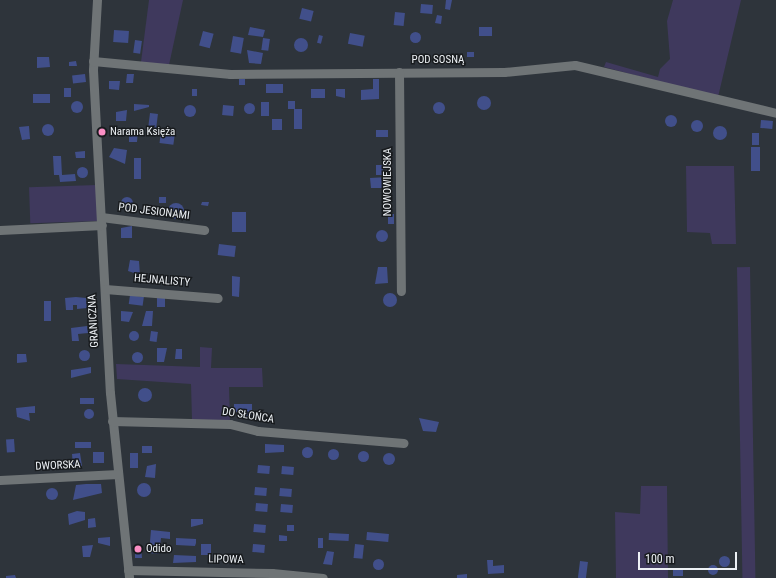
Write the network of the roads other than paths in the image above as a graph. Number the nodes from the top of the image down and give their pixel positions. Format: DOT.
graph roads {
  1 [pos="97,0"];
  2 [pos="93,62"];
  3 [pos="399,72"];
  4 [pos="776,113"];
  5 [pos="102,221"];
  6 [pos="0,230"];
  7 [pos="204,230"];
  8 [pos="104,289"];
  9 [pos="401,291"];
  10 [pos="218,298"];
  11 [pos="112,422"];
  12 [pos="404,443"];
  13 [pos="118,474"];
  14 [pos="0,480"];
  15 [pos="128,574"];
  16 [pos="323,578"];
  1 -- 2 [label="street, GRANICZNA"];
  2 -- 3 [label="street, POD SOSNĄ"];
  2 -- 5 [label="street, GRANICZNA"];
  3 -- 4 [label="street, POD SOSNĄ"];
  3 -- 9 [label="street, NOWOWIEJSKA"];
  5 -- 6 [label="street, POD JESIONAMI"];
  5 -- 7 [label="street, POD JESIONAMI"];
  5 -- 8 [label="street, GRANICZNA"];
  8 -- 10 [label="street, HEJNALISTY"];
  8 -- 11 [label="street, GRANICZNA"];
  11 -- 12 [label="street, DO SŁOŃCA"];
  11 -- 13 [label="street, GRANICZNA"];
  13 -- 14 [label="street, DWORSKA"];
  13 -- 15 [label="street, GRANICZNA"];
  15 -- 16 [label="street, LIPOWA"];
}
